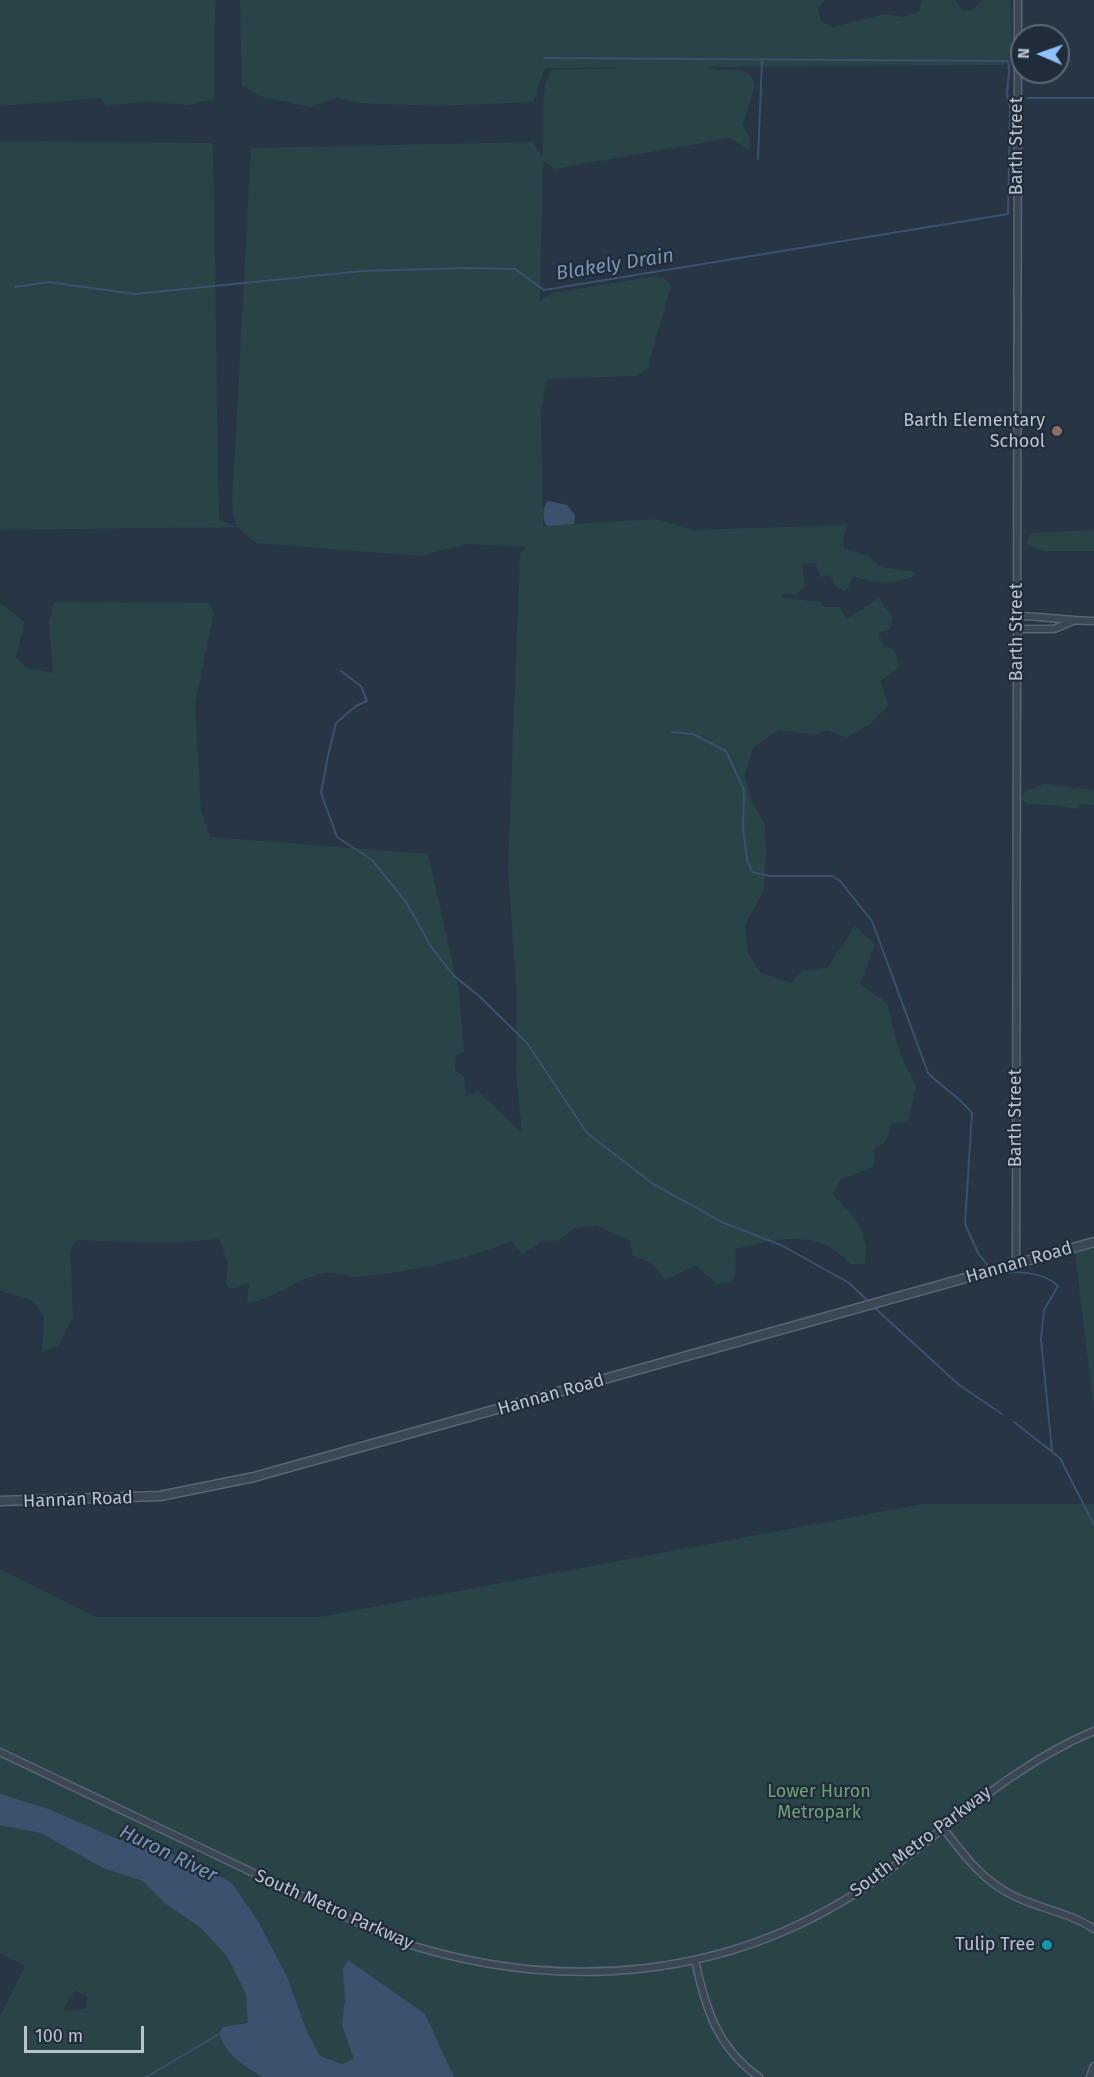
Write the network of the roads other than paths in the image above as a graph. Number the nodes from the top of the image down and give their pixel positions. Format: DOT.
graph roads {
  1 [pos="1017,0"];
  2 [pos="1017,616"];
  3 [pos="1073,621"];
  4 [pos="1094,621"];
  5 [pos="1017,629"];
  6 [pos="1094,1242"];
  7 [pos="1016,1264"];
  8 [pos="0,1502"];
  9 [pos="1094,1731"];
  10 [pos="0,1752"];
  11 [pos="943,1828"];
  12 [pos="1094,1929"];
  13 [pos="694,1960"];
  14 [pos="1094,2066"];
  15 [pos="759,2077"];
  16 [pos="1090,2077"];
  1 -- 2 [label="street, Barth Street"];
  2 -- 3 [label="street"];
  2 -- 5 [label="street, Barth Street"];
  3 -- 4 [label="street"];
  3 -- 5 [label="street"];
  5 -- 7 [label="street, Barth Street"];
  6 -- 7 [label="street, Hannan Road"];
  7 -- 8 [label="street, Hannan Road"];
  9 -- 11 [label="street, South Metro Parkway"];
  10 -- 13 [label="street, South Metro Parkway"];
  11 -- 12 [label="street"];
  11 -- 13 [label="street, South Metro Parkway"];
  13 -- 15 [label="street"];
  14 -- 16 [label="street"];
}
